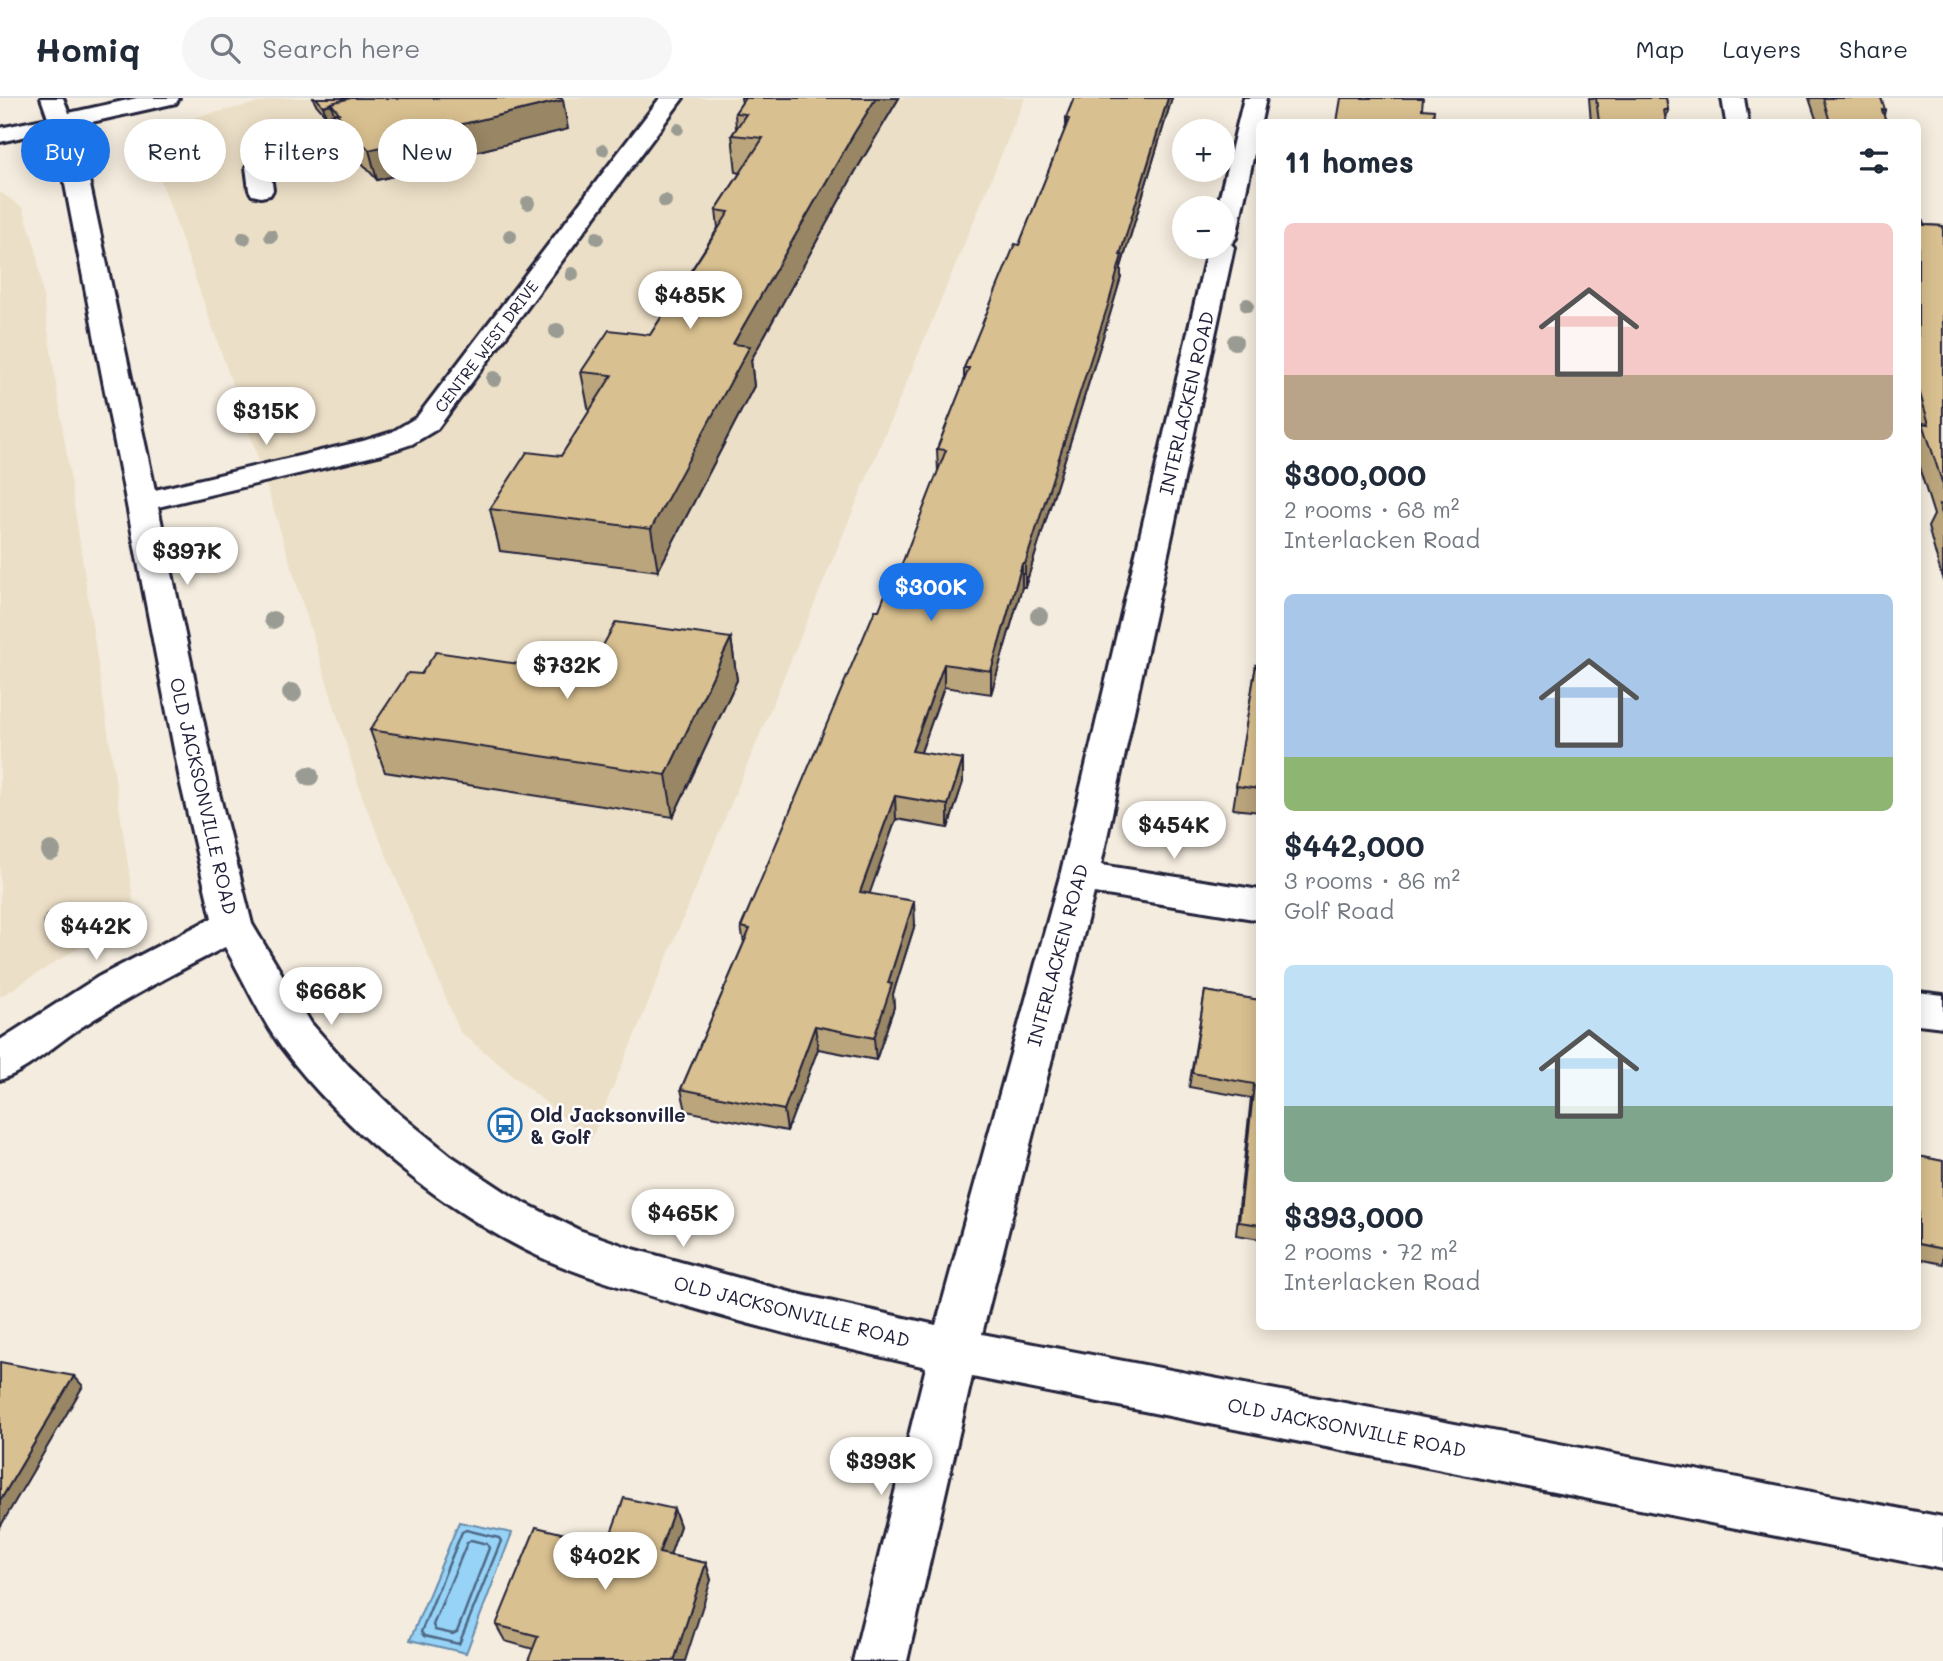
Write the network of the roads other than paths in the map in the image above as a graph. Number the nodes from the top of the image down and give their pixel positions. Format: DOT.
graph roads {
  1 [pos="168,98"];
  2 [pos="441,98"];
  3 [pos="672,98"];
  4 [pos="1255,98"];
  5 [pos="1733,98"];
  6 [pos="57,104"];
  7 [pos="26,106"];
  8 [pos="1736,119"];
  9 [pos="0,135"];
  10 [pos="261,190"];
  11 [pos="1232,196"];
  12 [pos="1218,259"];
  13 [pos="142,502"];
  14 [pos="1079,876"];
  15 [pos="1256,904"];
  16 [pos="233,925"];
  17 [pos="1921,1007"];
  18 [pos="1943,1012"];
  19 [pos="0,1063"];
  20 [pos="954,1351"];
  21 [pos="1943,1543"];
  22 [pos="880,1661"];
  1 -- 6 [label="street"];
  2 -- 10 [label="street"];
  3 -- 13 [label="street, CENTRE WEST DRIVE"];
  4 -- 11 [label="street"];
  5 -- 8 [label="street"];
  6 -- 7 [label="street"];
  6 -- 9 [label="street"];
  6 -- 13 [label="street, OLD JACKSONVILLE ROAD"];
  12 -- 14 [label="street, INTERLACKEN ROAD"];
  13 -- 16 [label="street, OLD JACKSONVILLE ROAD"];
  14 -- 15 [label="street"];
  14 -- 20 [label="street, INTERLACKEN ROAD"];
  16 -- 19 [label="street"];
  16 -- 20 [label="street, OLD JACKSONVILLE ROAD"];
  17 -- 18 [label="street"];
  20 -- 21 [label="street, OLD JACKSONVILLE ROAD"];
  20 -- 22 [label="street, INTERLACKEN ROAD"];
}
